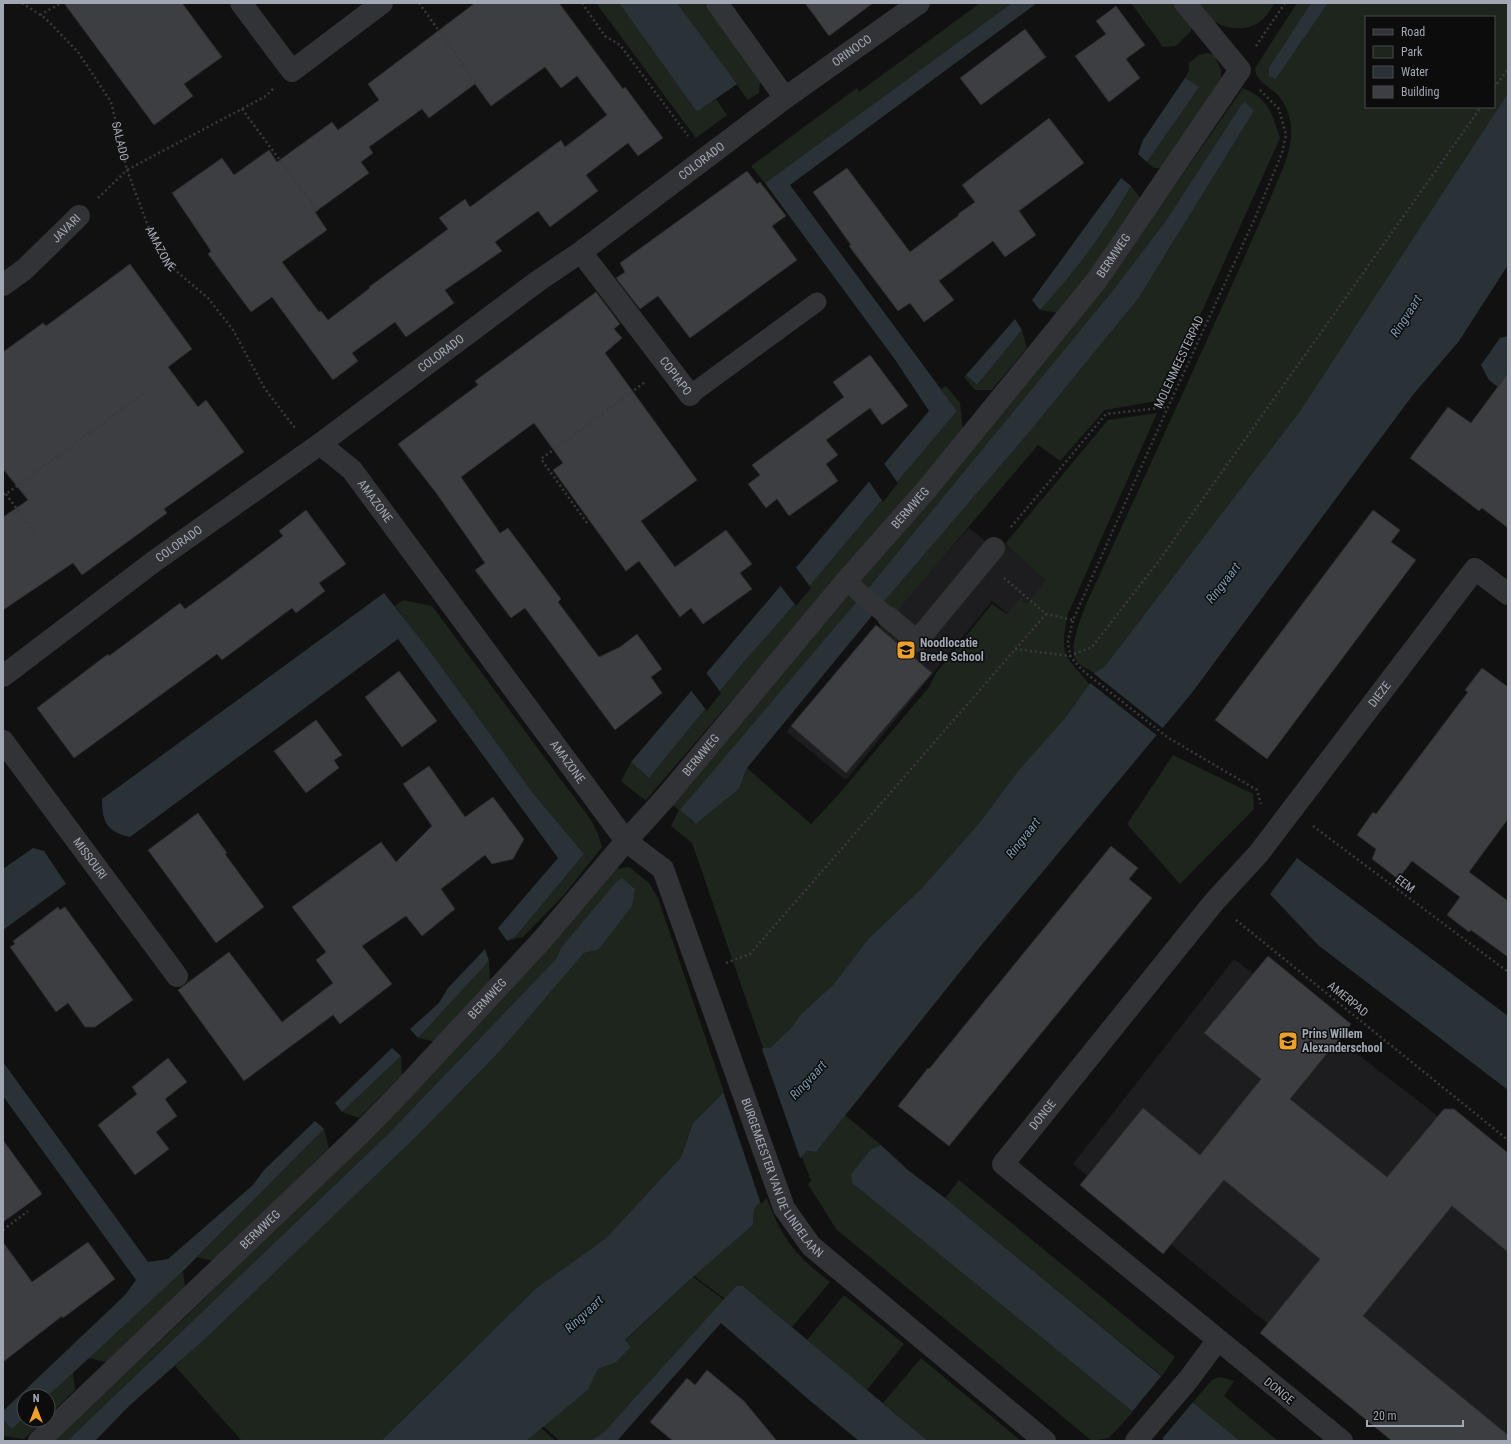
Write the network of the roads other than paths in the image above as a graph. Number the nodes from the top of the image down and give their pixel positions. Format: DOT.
graph roads {
  1 [pos="241,3"];
  2 [pos="382,3"];
  3 [pos="717,3"];
  4 [pos="919,3"];
  5 [pos="1185,3"];
  6 [pos="785,98"];
  7 [pos="79,216"];
  8 [pos="581,252"];
  9 [pos="3,285"];
  10 [pos="817,302"];
  11 [pos="690,395"];
  12 [pos="320,444"];
  13 [pos="989,554"];
  14 [pos="846,581"];
  15 [pos="1508,594"];
  16 [pos="888,617"];
  17 [pos="3,676"];
  18 [pos="3,741"];
  19 [pos="626,841"];
  20 [pos="1259,854"];
  21 [pos="176,976"];
  22 [pos="1217,1340"];
  23 [pos="1138,1439"];
  24 [pos="39,1441"];
  25 [pos="1045,1441"];
  26 [pos="1342,1441"];
  1 -- 2 [label="street"];
  3 -- 6 [label="street"];
  4 -- 6 [label="street, ORINOCO"];
  5 -- 14 [label="street, BERMWEG"];
  6 -- 8 [label="street, COLORADO"];
  7 -- 9 [label="street, JAVARI"];
  8 -- 11 [label="street, COPIAPO"];
  8 -- 12 [label="street, COLORADO"];
  10 -- 11 [label="lane, COPIAPO"];
  12 -- 17 [label="street, COLORADO"];
  12 -- 19 [label="street, AMAZONE"];
  13 -- 16 [label="street"];
  14 -- 16 [label="lane"];
  14 -- 19 [label="street, BERMWEG"];
  15 -- 20 [label="street, DIEZE"];
  18 -- 21 [label="street, MISSOURI"];
  19 -- 24 [label="street, BERMWEG"];
  19 -- 25 [label="street, BURGEMEESTER VAN DE LINDELAAN"];
  20 -- 22 [label="street, DONGE"];
  22 -- 23 [label="street"];
  22 -- 26 [label="street, DONGE"];
}
